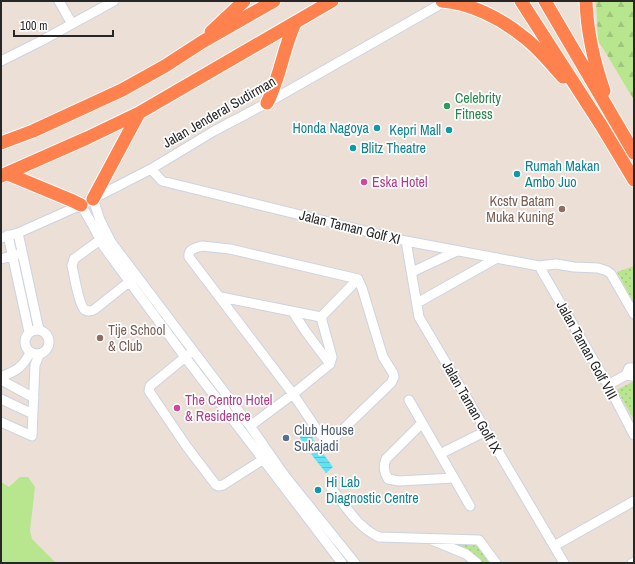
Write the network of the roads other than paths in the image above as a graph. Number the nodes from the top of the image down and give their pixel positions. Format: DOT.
graph roads {
  1 [pos="59,1"];
  2 [pos="114,1"];
  3 [pos="244,1"];
  4 [pos="274,1"];
  5 [pos="332,1"];
  6 [pos="442,1"];
  7 [pos="446,1"];
  8 [pos="521,1"];
  9 [pos="545,1"];
  10 [pos="586,1"];
  11 [pos="295,23"];
  12 [pos="72,24"];
  13 [pos="202,42"];
  14 [pos="1,61"];
  15 [pos="267,103"];
  16 [pos="139,113"];
  17 [pos="612,115"];
  18 [pos="601,125"];
  19 [pos="1,143"];
  20 [pos="634,152"];
  21 [pos="152,168"];
  22 [pos="632,173"];
  23 [pos="5,175"];
  24 [pos="93,199"];
  25 [pos="81,205"];
  26 [pos="18,232"];
  27 [pos="5,236"];
  28 [pos="104,239"];
  29 [pos="406,242"];
  30 [pos="457,251"];
  31 [pos="23,253"];
  32 [pos="13,256"];
  33 [pos="497,258"];
  34 [pos="1,259"];
  35 [pos="539,266"];
  36 [pos="412,272"];
  37 [pos="133,279"];
  38 [pos="358,279"];
  39 [pos="221,297"];
  40 [pos="417,303"];
  41 [pos="293,312"];
  42 [pos="634,314"];
  43 [pos="321,317"];
  44 [pos="39,330"];
  45 [pos="30,332"];
  46 [pos="193,351"];
  47 [pos="34,354"];
  48 [pos="185,357"];
  49 [pos="330,364"];
  50 [pos="634,368"];
  51 [pos="630,375"];
  52 [pos="1,379"];
  53 [pos="608,385"];
  54 [pos="293,394"];
  55 [pos="34,398"];
  56 [pos="1,399"];
  57 [pos="409,400"];
  58 [pos="33,414"];
  59 [pos="1,422"];
  60 [pos="422,422"];
  61 [pos="250,426"];
  62 [pos="486,431"];
  63 [pos="634,435"];
  64 [pos="440,454"];
  65 [pos="267,457"];
  66 [pos="454,478"];
  67 [pos="331,488"];
  68 [pos="634,501"];
  69 [pos="470,506"];
  70 [pos="429,538"];
  71 [pos="554,546"];
  72 [pos="342,563"];
  73 [pos="355,563"];
  74 [pos="476,563"];
  75 [pos="496,563"];
  76 [pos="564,563"];
  1 -- 12 [label="street"];
  2 -- 12 [label="street"];
  3 -- 13 [label="highway"];
  4 -- 13 [label="highway"];
  5 -- 11 [label="highway"];
  6 -- 7 [label="highway"];
  7 -- 15 [label="street, Jalan Jenderal Sudirman"];
  7 -- 18 [label="highway"];
  8 -- 18 [label="highway"];
  9 -- 17 [label="highway"];
  10 -- 17 [label="highway"];
  11 -- 15 [label="highway"];
  11 -- 16 [label="highway"];
  12 -- 14 [label="street"];
  13 -- 19 [label="highway"];
  15 -- 21 [label="street, Jalan Jenderal Sudirman"];
  16 -- 23 [label="highway"];
  16 -- 24 [label="highway"];
  17 -- 20 [label="highway"];
  18 -- 22 [label="highway"];
  21 -- 24 [label="street, Jalan Jenderal Sudirman"];
  21 -- 29 [label="street, Jalan Taman Golf XI"];
  23 -- 25 [label="highway"];
  24 -- 25 [label="street, Jalan Jenderal Sudirman"];
  24 -- 28 [label="street"];
  25 -- 26 [label="street, Jalan Jenderal Sudirman"];
  25 -- 28 [label="street"];
  26 -- 27 [label="street, Jalan Jenderal Sudirman"];
  26 -- 31 [label="street"];
  27 -- 32 [label="street"];
  28 -- 37 [label="street"];
  28 -- 37 [label="street"];
  29 -- 30 [label="street, Jalan Taman Golf XI"];
  29 -- 36 [label="street, Jalan Taman Golf IX"];
  30 -- 33 [label="street, Jalan Taman Golf XI"];
  30 -- 36 [label="street"];
  31 -- 32 [label="street"];
  31 -- 44 [label="street"];
  32 -- 34 [label="street"];
  32 -- 45 [label="street"];
  33 -- 35 [label="street, Jalan Taman Golf XI"];
  33 -- 40 [label="street"];
  35 -- 42 [label="street, Jalan Taman Golf XI"];
  35 -- 53 [label="street, Jalan Taman Golf VIII"];
  36 -- 40 [label="street, Jalan Taman Golf IX"];
  37 -- 46 [label="street"];
  37 -- 48 [label="street"];
  38 -- 39 [label="street"];
  38 -- 43 [label="street"];
  38 -- 54 [label="street"];
  39 -- 41 [label="street"];
  39 -- 54 [label="street"];
  40 -- 62 [label="street, Jalan Taman Golf IX"];
  41 -- 43 [label="street"];
  41 -- 49 [label="street"];
  43 -- 49 [label="street"];
  44 -- 45 [label="street"];
  44 -- 47 [label="street"];
  45 -- 47 [label="street"];
  46 -- 48 [label="street"];
  46 -- 61 [label="street"];
  47 -- 52 [label="street"];
  47 -- 55 [label="street"];
  48 -- 65 [label="street"];
  48 -- 65 [label="street"];
  49 -- 54 [label="street"];
  50 -- 51 [label="street"];
  51 -- 53 [label="street"];
  52 -- 55 [label="street"];
  53 -- 63 [label="street, Jalan Taman Golf VIII"];
  54 -- 61 [label="street"];
  55 -- 58 [label="street"];
  56 -- 58 [label="street"];
  57 -- 60 [label="street"];
  58 -- 59 [label="street"];
  60 -- 64 [label="street"];
  60 -- 66 [label="street"];
  61 -- 65 [label="street"];
  62 -- 64 [label="street"];
  62 -- 71 [label="street, Jalan Taman Golf IX"];
  64 -- 66 [label="street"];
  65 -- 72 [label="street"];
  65 -- 73 [label="street"];
  66 -- 69 [label="street"];
  67 -- 70 [label="street"];
  68 -- 71 [label="street"];
  70 -- 74 [label="street"];
  70 -- 75 [label="street"];
  71 -- 76 [label="street, Jalan Taman Golf IX"];
}
